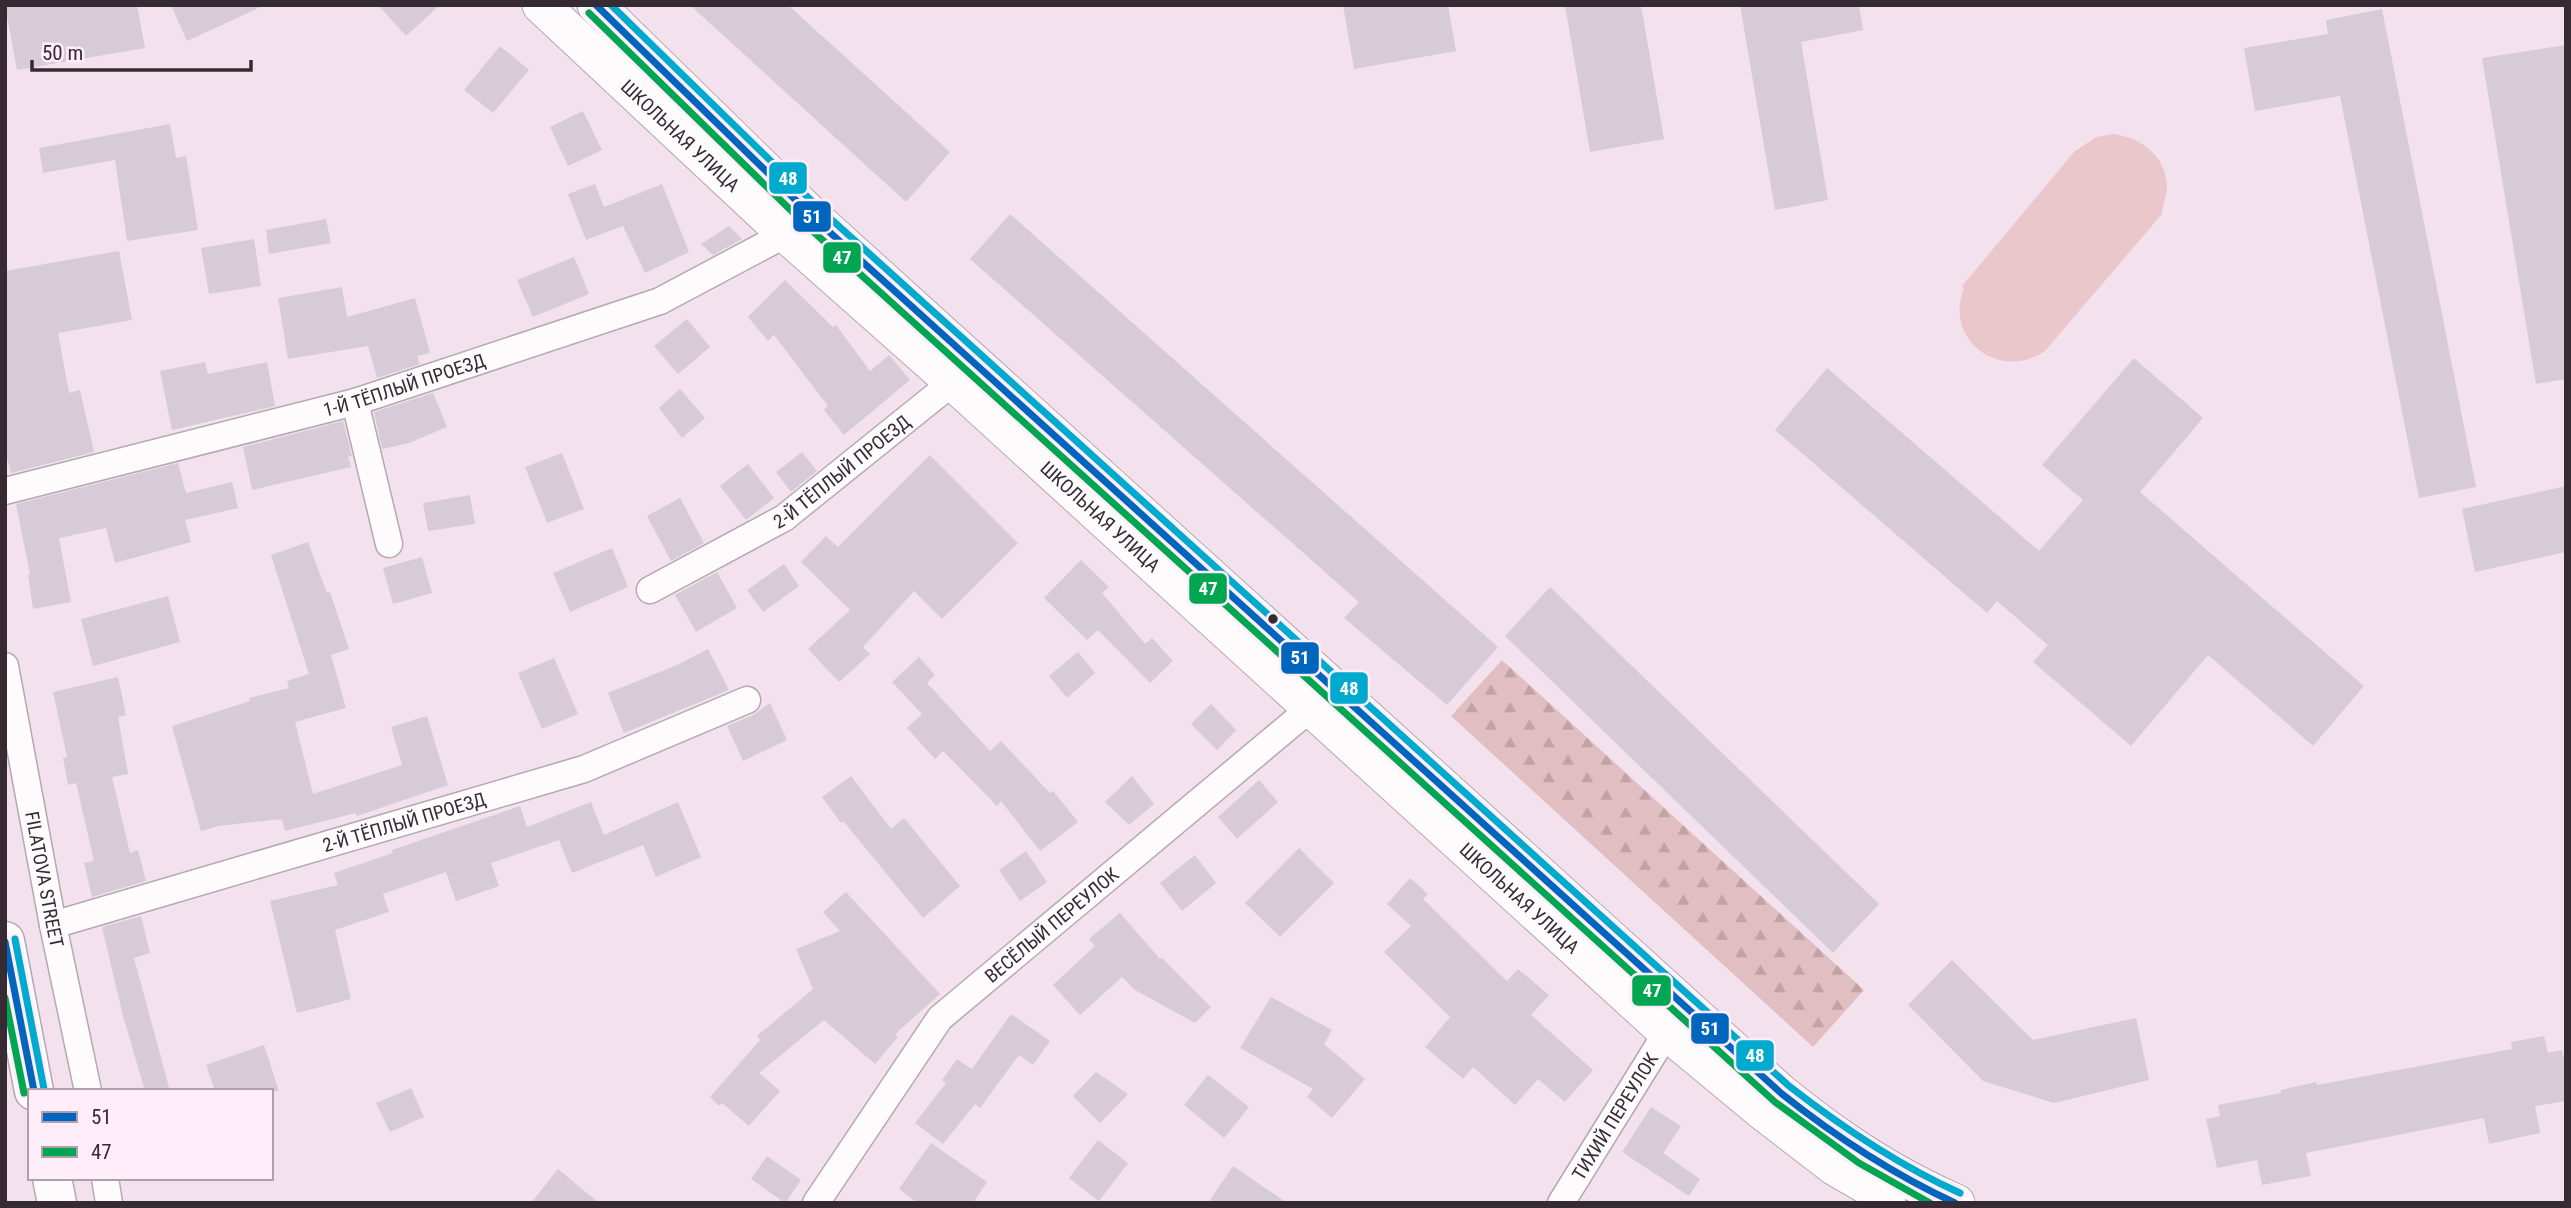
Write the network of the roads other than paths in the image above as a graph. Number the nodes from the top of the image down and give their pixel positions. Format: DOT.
graph roads {
  1 [pos="541,5"];
  2 [pos="596,5"];
  3 [pos="786,234"];
  4 [pos="953,382"];
  5 [pos="355,402"];
  6 [pos="5,491"];
  7 [pos="388,544"];
  8 [pos="650,590"];
  9 [pos="5,666"];
  10 [pos="1322,698"];
  11 [pos="747,700"];
  12 [pos="53,925"];
  13 [pos="5,941"];
  14 [pos="1667,1031"];
  15 [pos="34,1089"];
  16 [pos="88,1089"];
  17 [pos="52,1180"];
  18 [pos="105,1180"];
  19 [pos="57,1203"];
  20 [pos="109,1203"];
  21 [pos="816,1203"];
  22 [pos="1561,1203"];
  23 [pos="1896,1203"];
  24 [pos="1956,1203"];
  1 -- 3 [label="main road, ШКОЛЬНАЯ УЛИЦА"];
  2 -- 10 [label="main road"];
  3 -- 4 [label="main road, ШКОЛЬНАЯ УЛИЦА"];
  3 -- 5 [label="street, 1-Й ТЁПЛЫЙ ПРОЕЗД"];
  4 -- 8 [label="street, 2-Й ТЁПЛЫЙ ПРОЕЗД"];
  4 -- 10 [label="main road, ШКОЛЬНАЯ УЛИЦА"];
  5 -- 6 [label="street, 1-Й ТЁПЛЫЙ ПРОЕЗД"];
  5 -- 7 [label="street"];
  9 -- 12 [label="street, FILATOVA STREET"];
  10 -- 14 [label="main road, ШКОЛЬНАЯ УЛИЦА"];
  10 -- 21 [label="street, ВЕСЁЛЫЙ ПЕРЕУЛОК"];
  10 -- 24 [label="main road"];
  11 -- 12 [label="street, 2-Й ТЁПЛЫЙ ПРОЕЗД"];
  12 -- 16 [label="street, FILATOVA STREET"];
  13 -- 15 [label="main road"];
  14 -- 22 [label="street, ТИХИЙ ПЕРЕУЛОК"];
  14 -- 23 [label="main road, ШКОЛЬНАЯ УЛИЦА"];
  17 -- 19 [label="main road"];
  18 -- 20 [label="street"];
}
